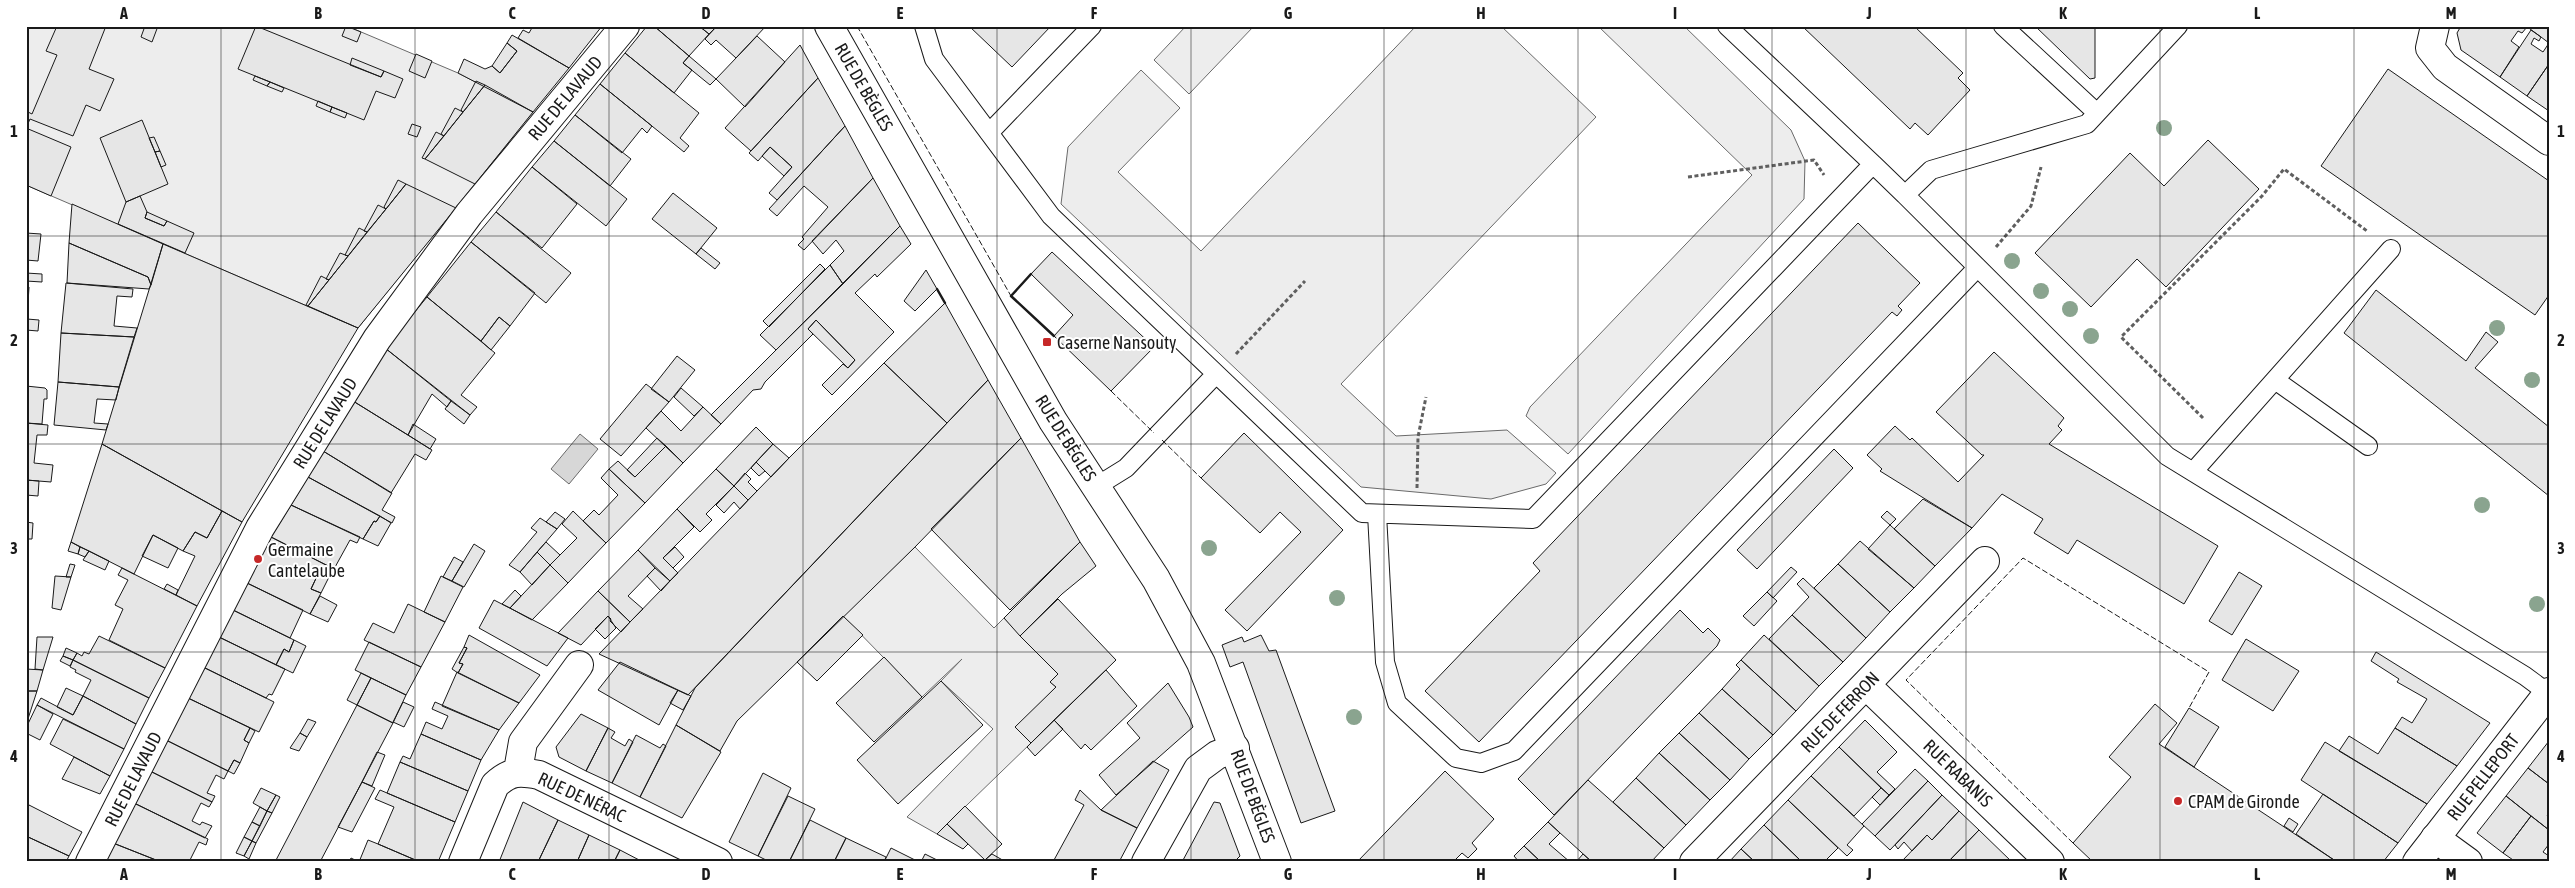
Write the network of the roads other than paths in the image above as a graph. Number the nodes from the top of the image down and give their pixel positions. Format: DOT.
graph roads {
  1 [pos="624,26"];
  2 [pos="829,26"];
  3 [pos="924,26"];
  4 [pos="1092,26"];
  5 [pos="1727,26"];
  6 [pos="2003,26"];
  7 [pos="2436,26"];
  8 [pos="2176,27"];
  9 [pos="2096,113"];
  10 [pos="989,133"];
  11 [pos="2549,141"];
  12 [pos="1873,164"];
  13 [pos="1905,195"];
  14 [pos="2391,249"];
  15 [pos="1977,268"];
  16 [pos="1216,374"];
  17 [pos="2275,380"];
  18 [pos="2368,446"];
  19 [pos="2193,472"];
  20 [pos="1097,486"];
  21 [pos="1378,514"];
  22 [pos="1985,561"];
  23 [pos="579,665"];
  24 [pos="1866,685"];
  25 [pos="2548,693"];
  26 [pos="1235,748"];
  27 [pos="518,771"];
  28 [pos="2435,838"];
  29 [pos="90,862"];
  30 [pos="463,862"];
  31 [pos="718,862"];
  32 [pos="1146,862"];
  33 [pos="1277,862"];
  34 [pos="1694,862"];
  35 [pos="2050,862"];
  36 [pos="2417,862"];
  37 [pos="2468,862"];
  1 -- 29 [label="street, RUE DE LAVAUD"];
  2 -- 20 [label="street, RUE DE BÈGLES"];
  3 -- 10 [label="lane"];
  4 -- 10 [label="lane"];
  5 -- 12 [label="lane"];
  6 -- 9 [label="lane"];
  7 -- 11 [label="street"];
  8 -- 9 [label="lane"];
  9 -- 13 [label="lane"];
  10 -- 16 [label="lane"];
  12 -- 13 [label="lane"];
  12 -- 21 [label="lane"];
  13 -- 15 [label="lane"];
  14 -- 17 [label="lane"];
  15 -- 19 [label="lane"];
  15 -- 21 [label="lane"];
  16 -- 20 [label="lane"];
  16 -- 21 [label="lane"];
  17 -- 18 [label="lane"];
  17 -- 19 [label="lane"];
  19 -- 25 [label="lane"];
  20 -- 26 [label="street, RUE DE BÈGLES"];
  22 -- 24 [label="street, RUE DE FERRON"];
  23 -- 27 [label="street"];
  24 -- 34 [label="street, RUE DE FERRON"];
  24 -- 35 [label="street, RUE RABANIS"];
  25 -- 28 [label="street, RUE PELLEPORT"];
  26 -- 32 [label="street"];
  26 -- 33 [label="street, RUE DE BÈGLES"];
  27 -- 30 [label="street, RUE DE NÉRAC"];
  27 -- 31 [label="street, RUE DE NÉRAC"];
  28 -- 36 [label="street, RUE PELLEPORT"];
  28 -- 37 [label="street"];
}
